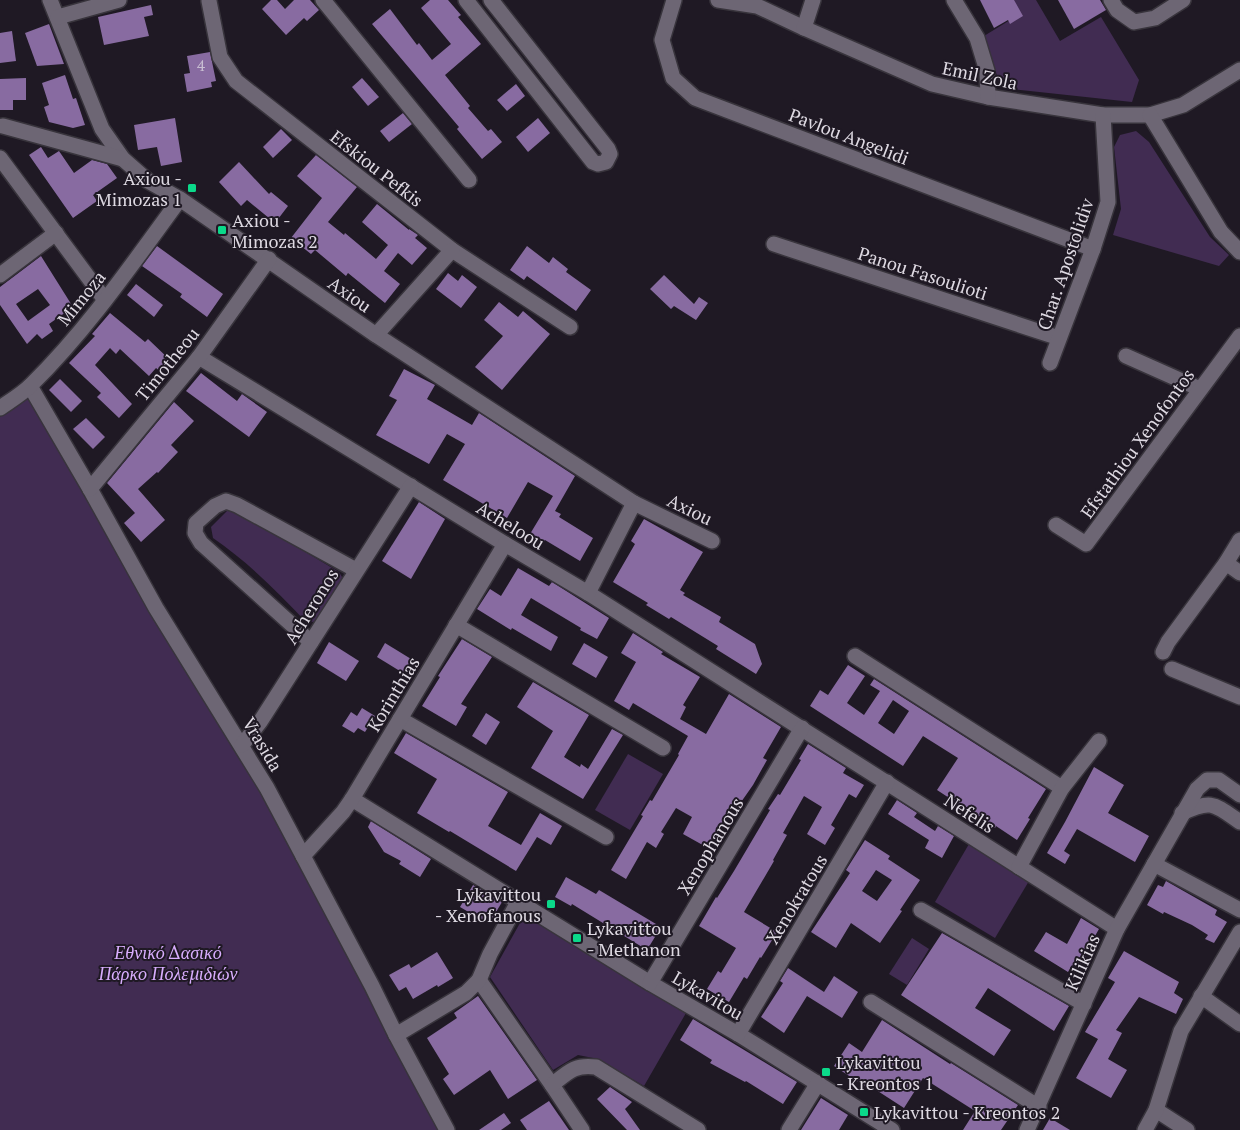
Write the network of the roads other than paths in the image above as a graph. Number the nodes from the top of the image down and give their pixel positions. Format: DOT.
graph roads {
  1 [pos="50,0"];
  2 [pos="119,0"];
  3 [pos="210,0"];
  4 [pos="323,0"];
  5 [pos="466,0"];
  6 [pos="492,0"];
  7 [pos="674,0"];
  8 [pos="718,0"];
  9 [pos="813,0"];
  10 [pos="954,0"];
  11 [pos="1111,0"];
  12 [pos="1183,0"];
  13 [pos="58,17"];
  14 [pos="804,28"];
  15 [pos="1240,70"];
  16 [pos="988,97"];
  17 [pos="1104,115"];
  18 [pos="1150,115"];
  19 [pos="3,126"];
  20 [pos="0,158"];
  21 [pos="123,159"];
  22 [pos="470,180"];
  23 [pos="180,199"];
  24 [pos="56,233"];
  25 [pos="774,244"];
  26 [pos="1093,249"];
  27 [pos="452,250"];
  28 [pos="1240,252"];
  29 [pos="269,259"];
  30 [pos="0,275"];
  31 [pos="105,300"];
  32 [pos="570,328"];
  33 [pos="376,335"];
  34 [pos="1240,336"];
  35 [pos="1059,338"];
  36 [pos="1126,356"];
  37 [pos="199,357"];
  38 [pos="1050,363"];
  39 [pos="30,386"];
  40 [pos="1200,389"];
  41 [pos="0,408"];
  42 [pos="411,486"];
  43 [pos="90,489"];
  44 [pos="634,503"];
  45 [pos="1056,525"];
  46 [pos="1240,540"];
  47 [pos="712,541"];
  48 [pos="504,544"];
  49 [pos="1226,563"];
  50 [pos="356,570"];
  51 [pos="1240,573"];
  52 [pos="588,593"];
  53 [pos="456,625"];
  54 [pos="311,642"];
  55 [pos="1163,652"];
  56 [pos="856,656"];
  57 [pos="1172,669"];
  58 [pos="1240,697"];
  59 [pos="400,719"];
  60 [pos="802,728"];
  61 [pos="1099,741"];
  62 [pos="242,745"];
  63 [pos="663,748"];
  64 [pos="887,782"];
  65 [pos="1062,788"];
  66 [pos="1240,795"];
  67 [pos="352,799"];
  68 [pos="1182,813"];
  69 [pos="1240,822"];
  70 [pos="606,837"];
  71 [pos="303,856"];
  72 [pos="1154,864"];
  73 [pos="1020,867"];
  74 [pos="518,902"];
  75 [pos="921,910"];
  76 [pos="1240,910"];
  77 [pos="1118,929"];
  78 [pos="1240,932"];
  79 [pos="479,980"];
  80 [pos="650,983"];
  81 [pos="1202,996"];
  82 [pos="871,1002"];
  83 [pos="1084,1004"];
  84 [pos="1240,1024"];
  85 [pos="738,1034"];
  86 [pos="396,1035"];
  87 [pos="818,1083"];
  88 [pos="552,1085"];
  89 [pos="1039,1107"];
  90 [pos="1156,1110"];
  91 [pos="448,1130"];
  92 [pos="582,1130"];
  93 [pos="698,1130"];
  94 [pos="788,1130"];
  95 [pos="892,1130"];
  96 [pos="1027,1130"];
  97 [pos="1145,1130"];
  98 [pos="1187,1130"];
  1 -- 13 [label="street, Axiou"];
  2 -- 13 [label="street"];
  3 -- 27 [label="street, Efskiou Pefkis"];
  4 -- 22 [label="street"];
  5 -- 6 [label="street"];
  7 -- 26 [label="street, Pavlou Angelidi"];
  8 -- 14 [label="street, Emil Zola"];
  9 -- 14 [label="street"];
  10 -- 16 [label="street"];
  11 -- 12 [label="street"];
  13 -- 21 [label="street, Axiou"];
  14 -- 16 [label="street, Emil Zola"];
  15 -- 18 [label="street, Emil Zola"];
  16 -- 17 [label="street, Emil Zola"];
  17 -- 18 [label="street, Emil Zola"];
  17 -- 26 [label="street, Char. Apostolidiv"];
  18 -- 28 [label="street"];
  19 -- 21 [label="street"];
  20 -- 24 [label="street"];
  21 -- 23 [label="street, Axiou"];
  23 -- 29 [label="street, Axiou"];
  23 -- 31 [label="street, Mimoza"];
  24 -- 30 [label="street"];
  24 -- 31 [label="street"];
  25 -- 35 [label="street, Panou Fasoulioti"];
  26 -- 35 [label="street, Char. Apostolidiv"];
  27 -- 32 [label="street, Efskiou Pefkis"];
  27 -- 33 [label="street"];
  29 -- 33 [label="street, Axiou"];
  29 -- 37 [label="street, Timotheou"];
  31 -- 39 [label="street, Mimoza"];
  33 -- 44 [label="street, Axiou"];
  34 -- 40 [label="street, Efstathiou Xenofontos"];
  35 -- 38 [label="street, Char. Apostolidiv"];
  36 -- 40 [label="street"];
  37 -- 42 [label="street, Acheloou"];
  37 -- 43 [label="street, Timotheou"];
  39 -- 41 [label="street, Mimoza"];
  39 -- 43 [label="street, Vrasida"];
  40 -- 45 [label="street, Efstathiou Xenofontos"];
  42 -- 48 [label="street, Acheloou"];
  42 -- 50 [label="street, Acheronos"];
  43 -- 62 [label="street, Vrasida"];
  44 -- 47 [label="street, Axiou"];
  44 -- 52 [label="street"];
  46 -- 49 [label="street"];
  48 -- 52 [label="street, Acheloou"];
  48 -- 53 [label="street, Korinthias"];
  49 -- 51 [label="street"];
  49 -- 55 [label="street"];
  50 -- 54 [label="street, Acheronos"];
  50 -- 54 [label="street"];
  52 -- 60 [label="street, Acheloou"];
  53 -- 59 [label="street, Korinthias"];
  53 -- 63 [label="street"];
  54 -- 62 [label="street, Acheronos"];
  56 -- 65 [label="street"];
  57 -- 58 [label="street"];
  59 -- 67 [label="street, Korinthias"];
  59 -- 70 [label="street"];
  60 -- 64 [label="street, Nefelis"];
  60 -- 80 [label="street, Xenophanous"];
  61 -- 65 [label="street"];
  62 -- 71 [label="street, Vrasida"];
  64 -- 73 [label="street, Nefelis"];
  64 -- 85 [label="street, Xenokratous"];
  65 -- 73 [label="street"];
  66 -- 68 [label="street, Kilikias"];
  67 -- 71 [label="street, Korinthias"];
  67 -- 74 [label="street, Lykavitou"];
  68 -- 69 [label="street"];
  68 -- 72 [label="street, Kilikias"];
  71 -- 86 [label="street, Vrasida"];
  72 -- 76 [label="street"];
  72 -- 77 [label="street, Kilikias"];
  73 -- 77 [label="street, Nefelis"];
  74 -- 79 [label="street"];
  74 -- 80 [label="street, Lykavitou"];
  75 -- 83 [label="street"];
  77 -- 83 [label="street, Kilikias"];
  78 -- 81 [label="street"];
  79 -- 86 [label="street"];
  79 -- 88 [label="street"];
  80 -- 85 [label="street, Lykavitou"];
  81 -- 84 [label="street"];
  81 -- 90 [label="street"];
  82 -- 89 [label="street"];
  83 -- 89 [label="street, Kilikias"];
  85 -- 87 [label="street, Lykavitou"];
  86 -- 91 [label="street, Vrasida"];
  87 -- 94 [label="street"];
  87 -- 95 [label="street, Lykavitou"];
  88 -- 92 [label="street"];
  88 -- 93 [label="street"];
  89 -- 96 [label="street, Kilikias"];
  90 -- 97 [label="street"];
  90 -- 98 [label="street"];
}
